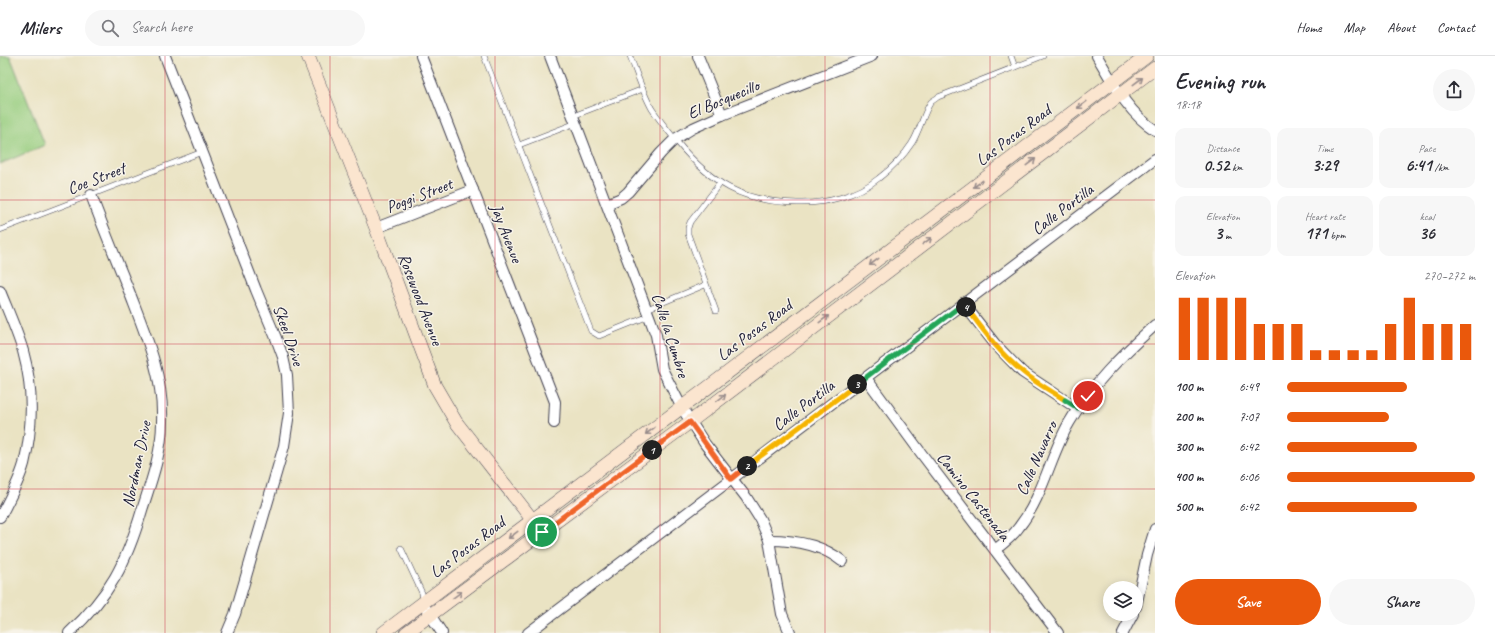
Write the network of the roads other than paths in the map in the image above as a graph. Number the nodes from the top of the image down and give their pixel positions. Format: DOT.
graph roads {
  1 [pos="165,56"];
  2 [pos="308,56"];
  3 [pos="421,56"];
  4 [pos="484,56"];
  5 [pos="550,56"];
  6 [pos="630,56"];
  7 [pos="698,56"];
  8 [pos="872,56"];
  9 [pos="1011,56"];
  10 [pos="1043,56"];
  11 [pos="1097,56"];
  12 [pos="1147,56"];
  13 [pos="1015,67"];
  14 [pos="1155,68"];
  15 [pos="1113,82"];
  16 [pos="643,89"];
  17 [pos="1121,94"];
  18 [pos="722,115"];
  19 [pos="574,120"];
  20 [pos="1155,130"];
  21 [pos="675,139"];
  22 [pos="519,145"];
  23 [pos="202,152"];
  24 [pos="1155,159"];
  25 [pos="720,183"];
  26 [pos="473,190"];
  27 [pos="91,195"];
  28 [pos="607,204"];
  29 [pos="376,228"];
  30 [pos="0,230"];
  31 [pos="705,285"];
  32 [pos="0,291"];
  33 [pos="963,304"];
  34 [pos="716,311"];
  35 [pos="648,312"];
  36 [pos="1155,325"];
  37 [pos="866,378"];
  38 [pos="682,408"];
  39 [pos="1078,408"];
  40 [pos="690,422"];
  41 [pos="554,423"];
  42 [pos="731,479"];
  43 [pos="0,517"];
  44 [pos="532,520"];
  45 [pos="1155,529"];
  46 [pos="542,532"];
  47 [pos="769,540"];
  48 [pos="400,548"];
  49 [pos="995,550"];
  50 [pos="842,561"];
  51 [pos="1142,581"];
  52 [pos="423,603"];
  53 [pos="429,616"];
  54 [pos="1129,621"];
  55 [pos="69,633"];
  56 [pos="227,633"];
  57 [pos="383,633"];
  58 [pos="406,633"];
  59 [pos="442,633"];
  60 [pos="528,633"];
  61 [pos="790,633"];
  62 [pos="1058,633"];
  63 [pos="1123,633"];
  1 -- 23 [label="street, Skeel Drive"];
  2 -- 29 [label="main road, Rosewood Avenue"];
  3 -- 26 [label="street, Jay Avenue"];
  4 -- 22 [label="lane"];
  5 -- 19 [label="street, Calle la Cumbre"];
  6 -- 16 [label="lane"];
  7 -- 18 [label="street"];
  8 -- 18 [label="street, El Bosquecillo"];
  9 -- 13 [label="lane"];
  10 -- 13 [label="lane"];
  11 -- 15 [label="street"];
  12 -- 15 [label="main road, Las Posas Road"];
  13 -- 25 [label="lane"];
  17 -- 14 [label="main road, Las Posas Road, one-way"];
  15 -- 17 [label="street"];
  15 -- 38 [label="main road, Las Posas Road, one-way"];
  16 -- 19 [label="lane"];
  16 -- 21 [label="lane"];
  17 -- 20 [label="street"];
  40 -- 17 [label="main road, Las Posas Road, one-way"];
  18 -- 21 [label="street, El Bosquecillo"];
  19 -- 22 [label="lane"];
  19 -- 28 [label="street, Calle la Cumbre"];
  21 -- 25 [label="lane"];
  21 -- 28 [label="street, El Bosquecillo"];
  22 -- 35 [label="lane"];
  23 -- 27 [label="lane, Coe Street"];
  23 -- 56 [label="street, Skeel Drive"];
  24 -- 33 [label="street, Calle Portilla"];
  25 -- 31 [label="lane"];
  26 -- 29 [label="street, Poggi Street"];
  26 -- 41 [label="street, Jay Avenue"];
  27 -- 30 [label="lane, Coe Street"];
  27 -- 55 [label="street, Nordman Drive"];
  28 -- 35 [label="street, Calle la Cumbre"];
  29 -- 44 [label="main road, Rosewood Avenue"];
  31 -- 34 [label="lane"];
  31 -- 35 [label="lane"];
  32 -- 43 [label="street"];
  33 -- 37 [label="street, Calle Portilla"];
  33 -- 39 [label="street"];
  35 -- 38 [label="street, Calle la Cumbre"];
  36 -- 39 [label="street, Calle Navarro"];
  37 -- 42 [label="street, Calle Portilla"];
  37 -- 49 [label="street, Camino Castenada"];
  38 -- 40 [label="street, Calle la Cumbre"];
  38 -- 44 [label="main road, Las Posas Road, one-way"];
  39 -- 49 [label="street, Calle Navarro"];
  40 -- 42 [label="street, Calle la Cumbre"];
  40 -- 46 [label="main road, Las Posas Road"];
  42 -- 47 [label="street, Calle la Cumbre"];
  42 -- 60 [label="street, Calle Portilla"];
  44 -- 46 [label="main road, Rosewood Avenue"];
  44 -- 52 [label="main road, Las Posas Road, one-way"];
  45 -- 51 [label="street"];
  53 -- 46 [label="main road, Las Posas Road, one-way"];
  47 -- 50 [label="street"];
  47 -- 61 [label="street, Calle la Cumbre"];
  48 -- 52 [label="lane"];
  49 -- 62 [label="street, Camino Castenada"];
  52 -- 53 [label="street"];
  52 -- 57 [label="main road, Las Posas Road"];
  53 -- 58 [label="main road, Las Posas Road"];
  53 -- 59 [label="street"];
  54 -- 63 [label="street"];
}
